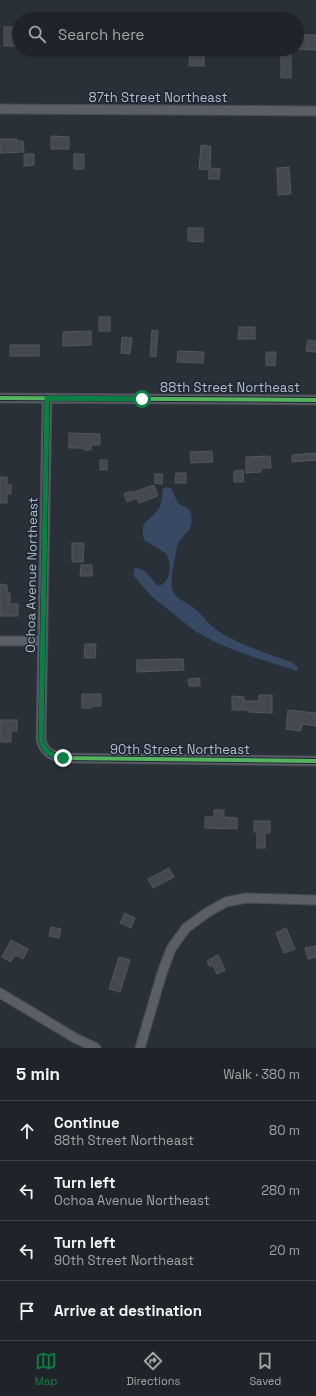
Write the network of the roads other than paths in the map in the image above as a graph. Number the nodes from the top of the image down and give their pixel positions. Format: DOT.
graph roads {
  1 [pos="0,109"];
  2 [pos="316,111"];
  3 [pos="0,398"];
  4 [pos="47,398"];
  5 [pos="316,400"];
  6 [pos="0,641"];
  7 [pos="43,641"];
  8 [pos="46,751"];
  9 [pos="316,761"];
  10 [pos="316,900"];
  11 [pos="0,993"];
  12 [pos="96,1048"];
  13 [pos="140,1048"];
  1 -- 2 [label="street, 87th Street Northeast"];
  3 -- 4 [label="street, 88th Street Northeast"];
  4 -- 5 [label="street, 88th Street Northeast"];
  4 -- 7 [label="street, Ochoa Avenue Northeast"];
  6 -- 7 [label="street"];
  7 -- 8 [label="street, Ochoa Avenue Northeast"];
  8 -- 9 [label="street, 90th Street Northeast"];
  10 -- 13 [label="street"];
  11 -- 12 [label="street"];
}
